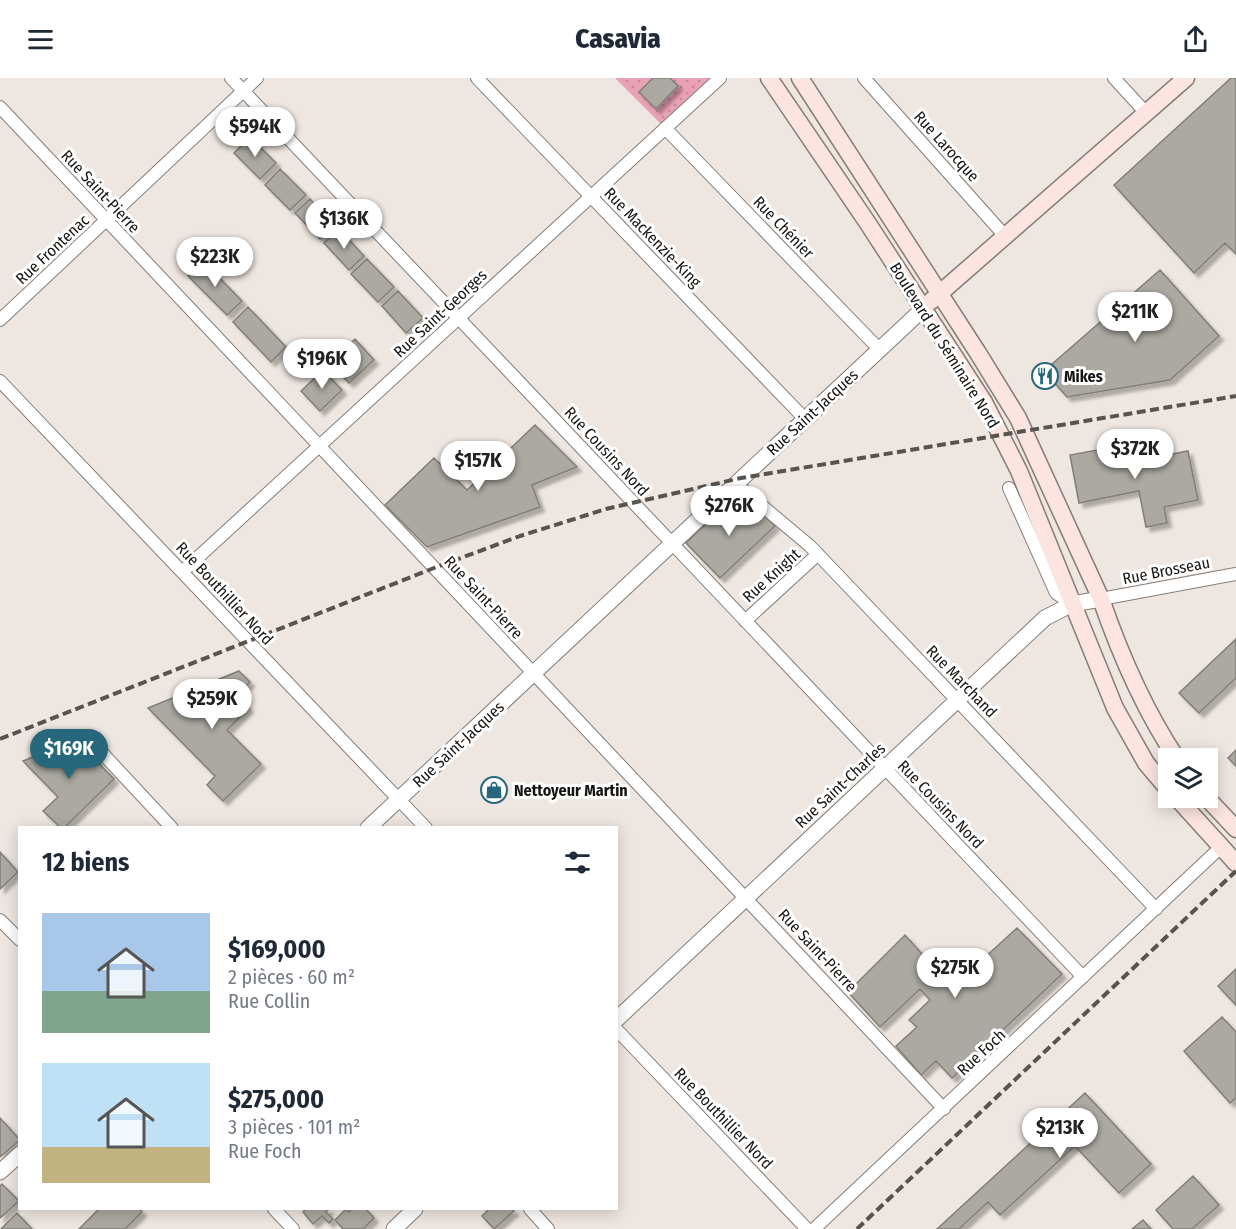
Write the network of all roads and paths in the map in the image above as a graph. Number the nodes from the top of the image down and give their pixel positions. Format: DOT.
graph roads {
  1 [pos="231,78"];
  2 [pos="257,78"];
  3 [pos="477,78"];
  4 [pos="720,78"];
  5 [pos="770,78"];
  6 [pos="800,78"];
  7 [pos="864,78"];
  8 [pos="1114,78"];
  9 [pos="1186,78"];
  10 [pos="243,91"];
  11 [pos="0,107"];
  12 [pos="1146,113"];
  13 [pos="665,128"];
  14 [pos="591,197"];
  15 [pos="106,220"];
  16 [pos="1005,236"];
  17 [pos="939,294"];
  18 [pos="924,308"];
  19 [pos="458,318"];
  20 [pos="0,320"];
  21 [pos="879,350"];
  22 [pos="0,381"];
  23 [pos="805,419"];
  24 [pos="319,446"];
  25 [pos="736,484"];
  26 [pos="1009,488"];
  27 [pos="672,543"];
  28 [pos="818,554"];
  29 [pos="182,572"];
  30 [pos="1236,574"];
  31 [pos="1101,599"];
  32 [pos="1072,604"];
  33 [pos="745,621"];
  34 [pos="1099,670"];
  35 [pos="533,673"];
  36 [pos="1142,697"];
  37 [pos="957,700"];
  38 [pos="92,742"];
  39 [pos="1171,748"];
  40 [pos="885,768"];
  41 [pos="1158,777"];
  42 [pos="398,799"];
  43 [pos="1186,808"];
  44 [pos="1216,808"];
  45 [pos="170,826"];
  46 [pos="370,826"];
  47 [pos="424,826"];
  48 [pos="1236,829"];
  49 [pos="1221,847"];
  50 [pos="1236,862"];
  51 [pos="746,898"];
  52 [pos="1156,909"];
  53 [pos="0,920"];
  54 [pos="18,938"];
  55 [pos="1083,977"];
  56 [pos="618,1018"];
  57 [pos="618,1031"];
  58 [pos="944,1108"];
  59 [pos="18,1156"];
  60 [pos="0,1172"];
  61 [pos="275,1210"];
  62 [pos="414,1210"];
  63 [pos="531,1210"];
  64 [pos="293,1229"];
  65 [pos="393,1229"];
  66 [pos="548,1229"];
  67 [pos="807,1229"];
  68 [pos="814,1229"];
  1 -- 10 [label="street, Rue Cousins Nord"];
  2 -- 10 [label="street, Rue Frontenac"];
  3 -- 14 [label="street, Rue Mackenzie-King"];
  4 -- 13 [label="street, Rue Saint-Georges"];
  5 -- 18 [label="main road, Boulevard du Séminaire Nord"];
  6 -- 17 [label="main road, Boulevard du Séminaire Nord"];
  7 -- 16 [label="street, Rue Larocque"];
  8 -- 12 [label="street"];
  9 -- 12 [label="main road, Rue Saint-Jacques"];
  10 -- 15 [label="street, Rue Frontenac"];
  10 -- 19 [label="street, Rue Cousins Nord"];
  11 -- 15 [label="street, Rue Saint-Pierre"];
  12 -- 16 [label="main road, Rue Saint-Jacques"];
  13 -- 14 [label="street, Rue Saint-Georges"];
  13 -- 21 [label="street, Rue Chénier"];
  14 -- 19 [label="street, Rue Saint-Georges"];
  14 -- 23 [label="street, Rue Mackenzie-King"];
  15 -- 20 [label="street, Rue Frontenac"];
  15 -- 24 [label="street, Rue Saint-Pierre"];
  16 -- 17 [label="main road, Rue Saint-Jacques"];
  17 -- 18 [label="main road, Rue Saint-Jacques"];
  17 -- 31 [label="main road, Boulevard du Séminaire Nord"];
  18 -- 21 [label="street, Rue Saint-Jacques"];
  18 -- 32 [label="main road, Boulevard du Séminaire Nord"];
  19 -- 24 [label="street, Rue Saint-Georges"];
  19 -- 27 [label="street, Rue Cousins Nord"];
  21 -- 23 [label="street, Rue Saint-Jacques"];
  22 -- 29 [label="street, Rue Bouthillier Nord"];
  23 -- 25 [label="street, Rue Saint-Jacques"];
  24 -- 29 [label="street, Rue Saint-Georges"];
  24 -- 35 [label="street, Rue Saint-Pierre"];
  25 -- 27 [label="street, Rue Saint-Jacques"];
  25 -- 28 [label="street, Rue Marchand"];
  26 -- 32 [label="street"];
  27 -- 33 [label="street, Rue Cousins Nord"];
  27 -- 35 [label="street, Rue Saint-Jacques"];
  28 -- 33 [label="street, Rue Knight"];
  28 -- 37 [label="street, Rue Marchand"];
  29 -- 42 [label="street, Rue Bouthillier Nord"];
  30 -- 31 [label="street, Rue Brosseau"];
  31 -- 32 [label="street, Rue Saint-Charles"];
  31 -- 36 [label="main road, Boulevard du Séminaire Nord"];
  32 -- 34 [label="main road, Boulevard du Séminaire Nord"];
  32 -- 37 [label="street, Rue Saint-Charles"];
  33 -- 40 [label="street, Rue Cousins Nord"];
  34 -- 36 [label="main road"];
  34 -- 41 [label="main road, Boulevard du Séminaire Nord"];
  35 -- 42 [label="street, Rue Saint-Jacques"];
  35 -- 51 [label="street, Rue Saint-Pierre"];
  36 -- 39 [label="main road, Boulevard du Séminaire Nord"];
  37 -- 40 [label="street, Rue Saint-Charles"];
  37 -- 52 [label="street, Rue Marchand"];
  38 -- 45 [label="street"];
  40 -- 51 [label="street, Rue Saint-Charles"];
  40 -- 55 [label="street, Rue Cousins Nord"];
  42 -- 46 [label="street, Rue Saint-Jacques"];
  42 -- 47 [label="street, Rue Bouthillier Nord"];
  43 -- 49 [label="main road"];
  44 -- 48 [label="main road"];
  49 -- 50 [label="main road"];
  49 -- 52 [label="street, Rue Foch"];
  51 -- 56 [label="street, Rue Saint-Charles"];
  51 -- 58 [label="street, Rue Saint-Pierre"];
  52 -- 55 [label="street, Rue Foch"];
  53 -- 54 [label="street"];
  55 -- 58 [label="street, Rue Foch"];
  57 -- 67 [label="street, Rue Bouthillier Nord"];
  58 -- 68 [label="street, Rue Foch"];
  59 -- 60 [label="street"];
  61 -- 64 [label="street"];
  62 -- 65 [label="street"];
  63 -- 66 [label="street"];
}
